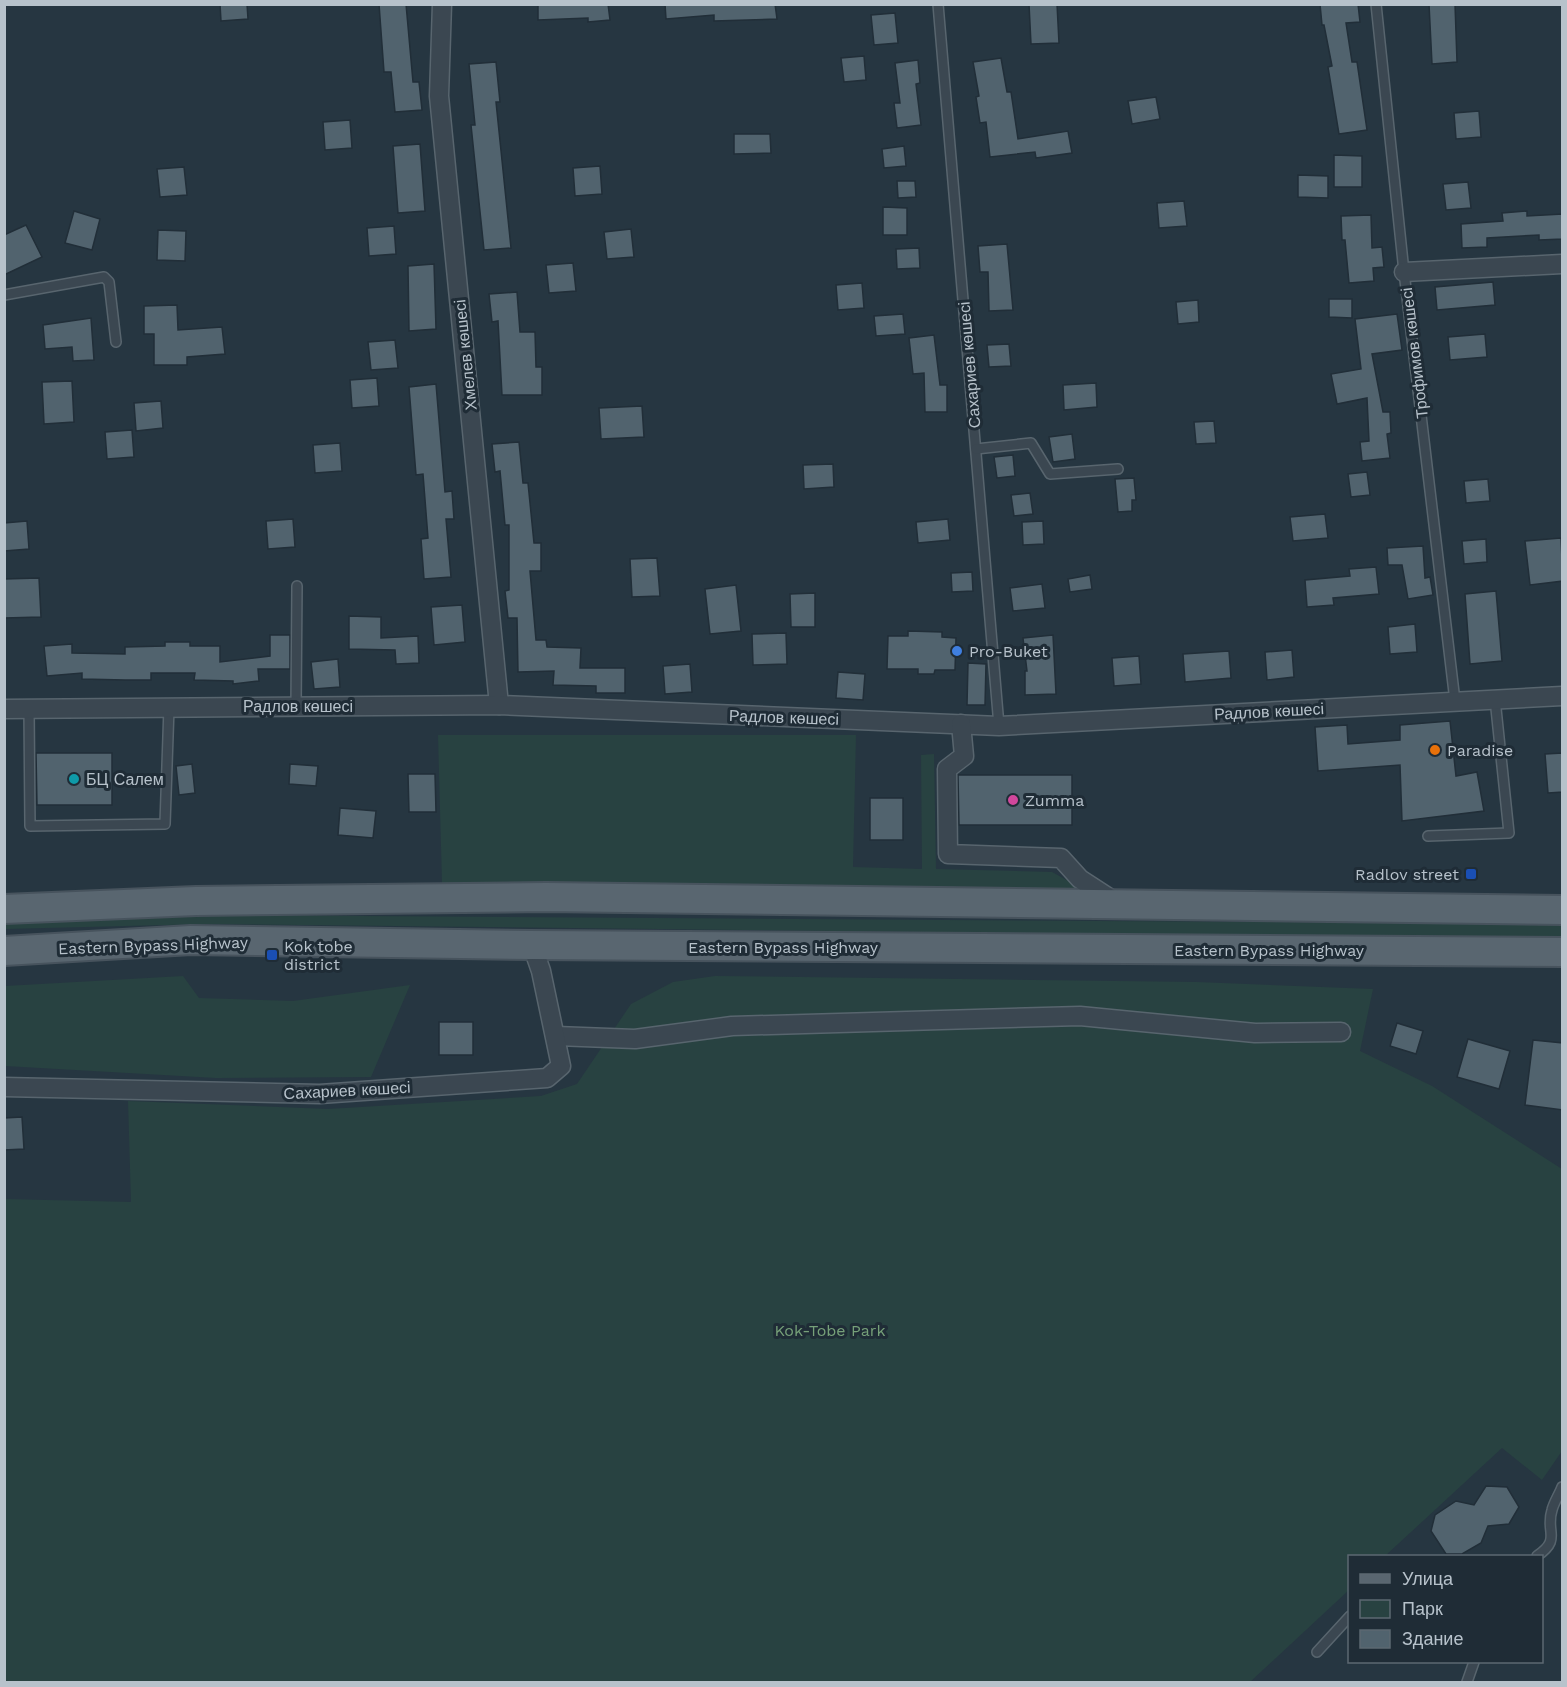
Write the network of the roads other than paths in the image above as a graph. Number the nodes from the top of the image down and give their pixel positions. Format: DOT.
graph roads {
  1 [pos="442,4"];
  2 [pos="938,4"];
  3 [pos="1376,4"];
  4 [pos="1563,264"];
  5 [pos="1404,272"];
  6 [pos="4,294"];
  7 [pos="116,342"];
  8 [pos="976,449"];
  9 [pos="1118,469"];
  10 [pos="297,586"];
  11 [pos="1563,696"];
  12 [pos="1495,699"];
  13 [pos="1455,701"];
  14 [pos="499,705"];
  15 [pos="296,706"];
  16 [pos="169,707"];
  17 [pos="4,708"];
  18 [pos="29,709"];
  19 [pos="961,724"];
  20 [pos="999,726"];
  21 [pos="1428,836"];
  22 [pos="1119,904"];
  23 [pos="4,909"];
  24 [pos="1563,910"];
  25 [pos="532,945"];
  26 [pos="4,951"];
  27 [pos="1563,952"];
  28 [pos="1341,1032"];
  29 [pos="556,1036"];
  30 [pos="4,1087"];
  31 [pos="1563,1487"];
  32 [pos="1540,1555"];
  33 [pos="1348,1618"];
  34 [pos="1317,1652"];
  35 [pos="1474,1663"];
  36 [pos="1467,1683"];
  1 -- 14 [label="street, Хмелев көшесі"];
  2 -- 8 [label="lane, Сахариев көшесі"];
  3 -- 5 [label="lane, Трофимов көшесі"];
  4 -- 5 [label="street"];
  5 -- 13 [label="lane, Трофимов көшесі"];
  6 -- 7 [label="lane"];
  8 -- 9 [label="lane"];
  8 -- 20 [label="lane, Сахариев көшесі"];
  10 -- 15 [label="lane"];
  11 -- 12 [label="street, Радлов көшесі"];
  12 -- 13 [label="street, Радлов көшесі"];
  12 -- 21 [label="lane"];
  13 -- 20 [label="street, Радлов көшесі"];
  14 -- 15 [label="street, Радлов көшесі"];
  14 -- 19 [label="street, Радлов көшесі"];
  15 -- 16 [label="street, Радлов көшесі"];
  16 -- 18 [label="street, Радлов көшесі"];
  16 -- 18 [label="lane"];
  17 -- 18 [label="street, Радлов көшесі"];
  19 -- 20 [label="street, Радлов көшесі"];
  19 -- 22 [label="street"];
  22 -- 23 [label="main road"];
  22 -- 24 [label="main road"];
  25 -- 26 [label="main road, Eastern Bypass Highway"];
  25 -- 27 [label="main road, Eastern Bypass Highway"];
  25 -- 29 [label="street, Сахариев көшесі"];
  28 -- 29 [label="street"];
  29 -- 30 [label="street, Сахариев көшесі"];
  31 -- 32 [label="lane"];
  33 -- 34 [label="lane"];
  35 -- 36 [label="lane"];
}
